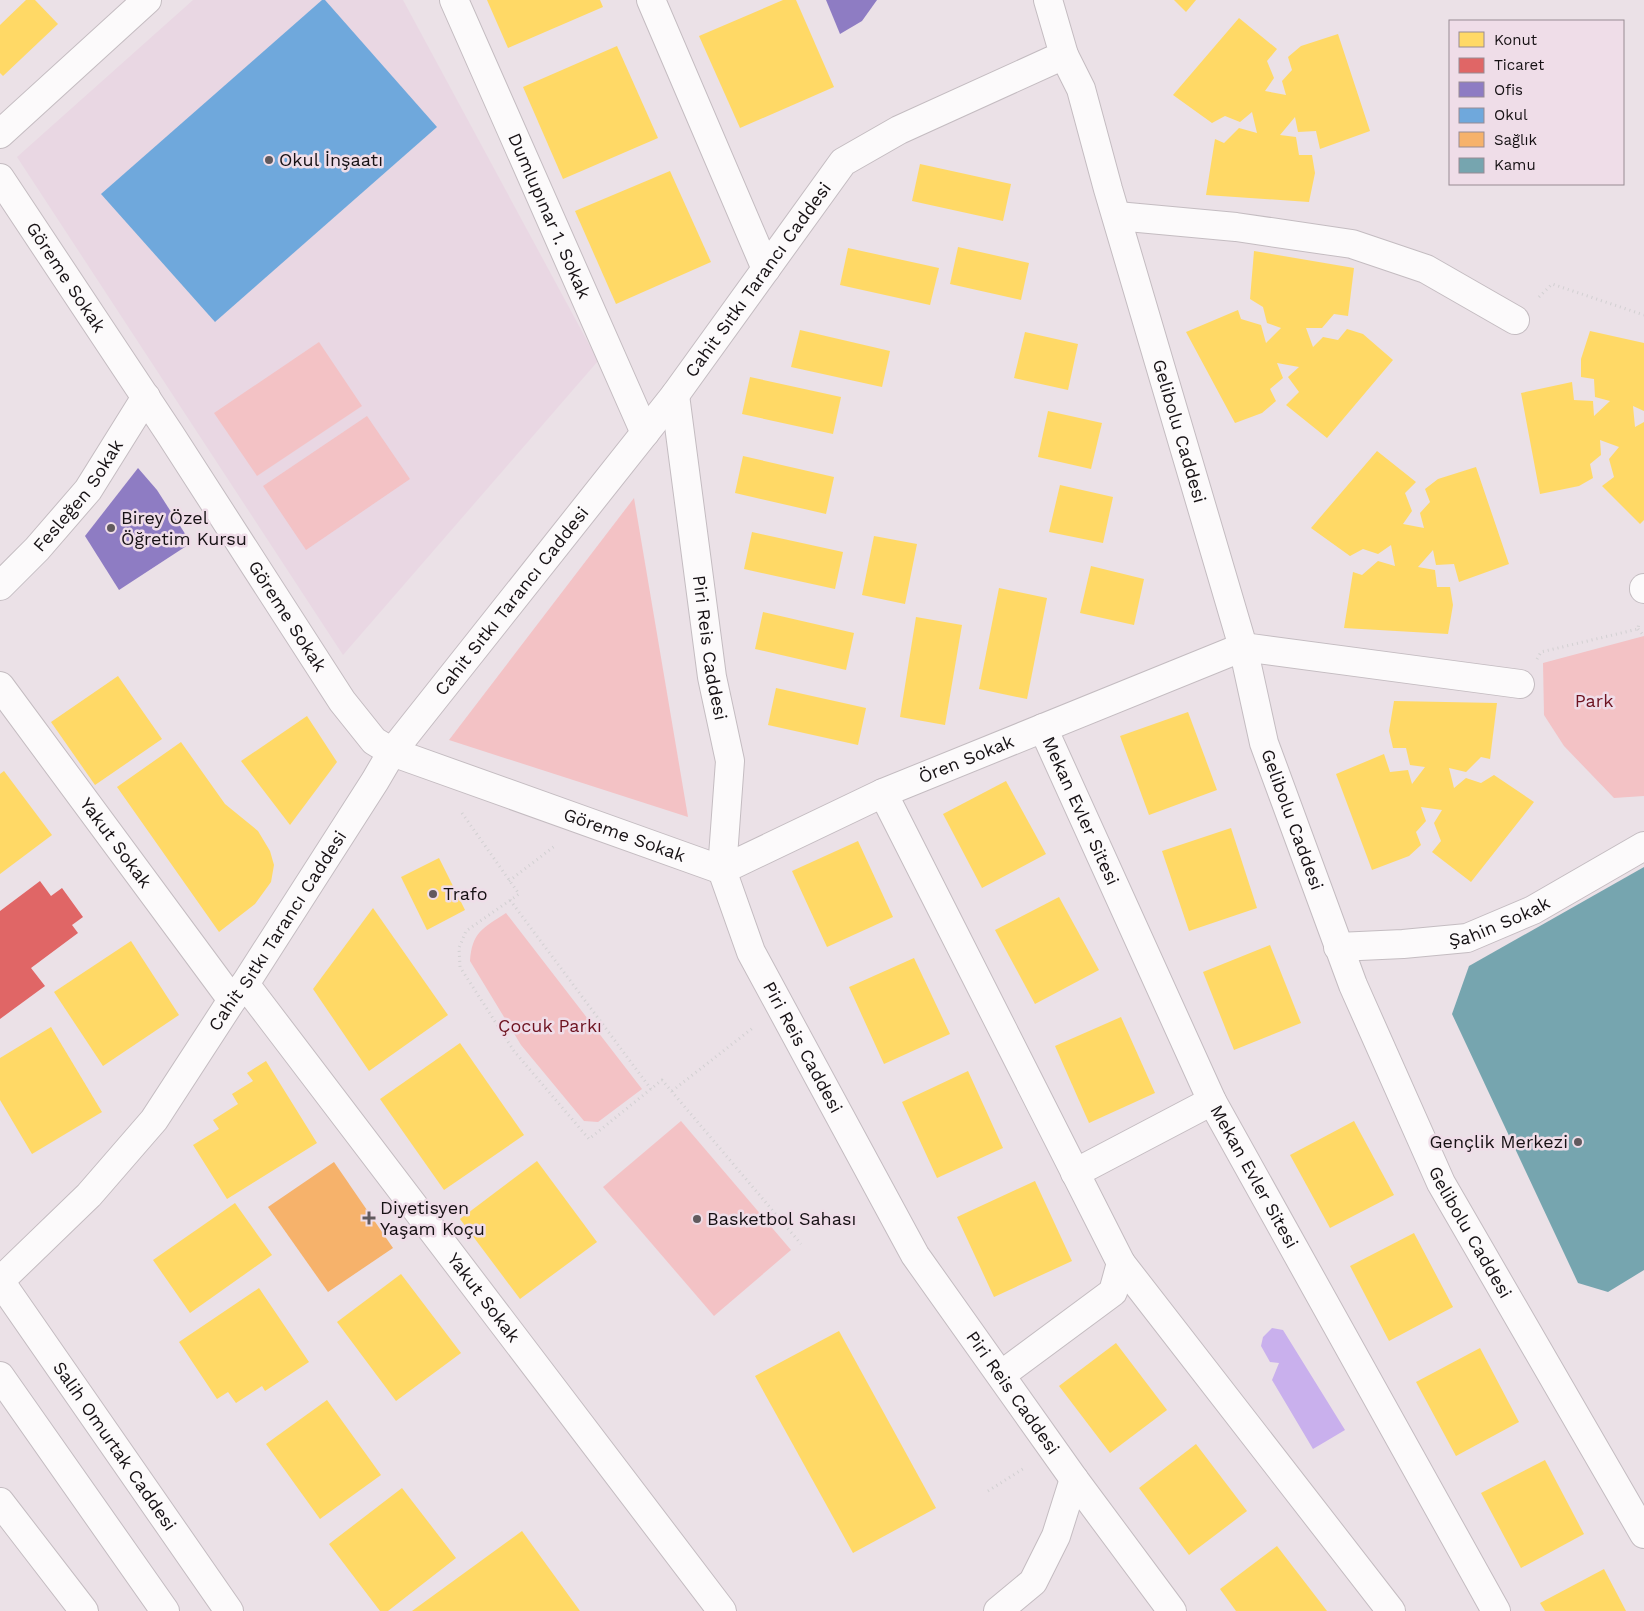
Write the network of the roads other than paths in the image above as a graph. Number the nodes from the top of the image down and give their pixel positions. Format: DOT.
graph roads {
  1 [pos="147,0"];
  2 [pos="454,0"];
  3 [pos="651,0"];
  4 [pos="1048,0"];
  5 [pos="1064,55"];
  6 [pos="0,134"];
  7 [pos="0,178"];
  8 [pos="1116,216"];
  9 [pos="766,269"];
  10 [pos="1515,320"];
  11 [pos="675,395"];
  12 [pos="146,397"];
  13 [pos="645,433"];
  14 [pos="0,586"];
  15 [pos="1243,647"];
  16 [pos="1520,684"];
  17 [pos="0,686"];
  18 [pos="1043,728"];
  19 [pos="392,752"];
  20 [pos="883,793"];
  21 [pos="1644,846"];
  22 [pos="722,870"];
  23 [pos="1338,947"];
  24 [pos="238,992"];
  25 [pos="1212,1101"];
  26 [pos="1075,1173"];
  27 [pos="1120,1263"];
  28 [pos="0,1281"];
  29 [pos="1001,1375"];
  30 [pos="0,1376"];
  31 [pos="1074,1479"];
  32 [pos="0,1502"];
  33 [pos="1644,1534"];
  34 [pos="156,1605"];
  35 [pos="84,1611"];
  36 [pos="229,1611"];
  37 [pos="722,1611"];
  38 [pos="998,1611"];
  39 [pos="1172,1611"];
  40 [pos="1391,1611"];
  41 [pos="1496,1611"];
  1 -- 6 [label="street"];
  2 -- 13 [label="street, Dumlupınar 1. Sokak"];
  3 -- 9 [label="street"];
  4 -- 5 [label="street"];
  5 -- 8 [label="street, Gelibolu Caddesi"];
  5 -- 9 [label="street, Cahit Sıtkı Tarancı Caddesi"];
  7 -- 12 [label="street, Göreme Sokak"];
  8 -- 10 [label="street"];
  8 -- 15 [label="street, Gelibolu Caddesi"];
  9 -- 11 [label="street, Cahit Sıtkı Tarancı Caddesi"];
  11 -- 13 [label="street, Cahit Sıtkı Tarancı Caddesi"];
  11 -- 22 [label="street, Piri Reis Caddesi"];
  12 -- 14 [label="street, Fesleğen Sokak"];
  12 -- 19 [label="street, Göreme Sokak"];
  13 -- 19 [label="street, Cahit Sıtkı Tarancı Caddesi"];
  15 -- 16 [label="street"];
  15 -- 18 [label="street, Ören Sokak"];
  15 -- 23 [label="street, Gelibolu Caddesi"];
  17 -- 24 [label="street, Yakut Sokak"];
  18 -- 20 [label="street, Ören Sokak"];
  18 -- 25 [label="street, Mekan Evler Sitesi"];
  19 -- 22 [label="street, Göreme Sokak"];
  19 -- 24 [label="street, Cahit Sıtkı Tarancı Caddesi"];
  20 -- 22 [label="street, Ören Sokak"];
  20 -- 26 [label="street"];
  21 -- 23 [label="street, Şahin Sokak"];
  22 -- 29 [label="street, Piri Reis Caddesi"];
  23 -- 33 [label="street, Gelibolu Caddesi"];
  24 -- 28 [label="street, Cahit Sıtkı Tarancı Caddesi"];
  24 -- 37 [label="street, Yakut Sokak"];
  25 -- 26 [label="street"];
  25 -- 41 [label="street, Mekan Evler Sitesi"];
  26 -- 27 [label="street"];
  27 -- 29 [label="street"];
  27 -- 40 [label="street"];
  28 -- 36 [label="street, Salih Omurtak Caddesi"];
  29 -- 31 [label="street, Piri Reis Caddesi"];
  30 -- 34 [label="street"];
  31 -- 38 [label="street"];
  31 -- 39 [label="street, Piri Reis Caddesi"];
  32 -- 35 [label="street"];
}
